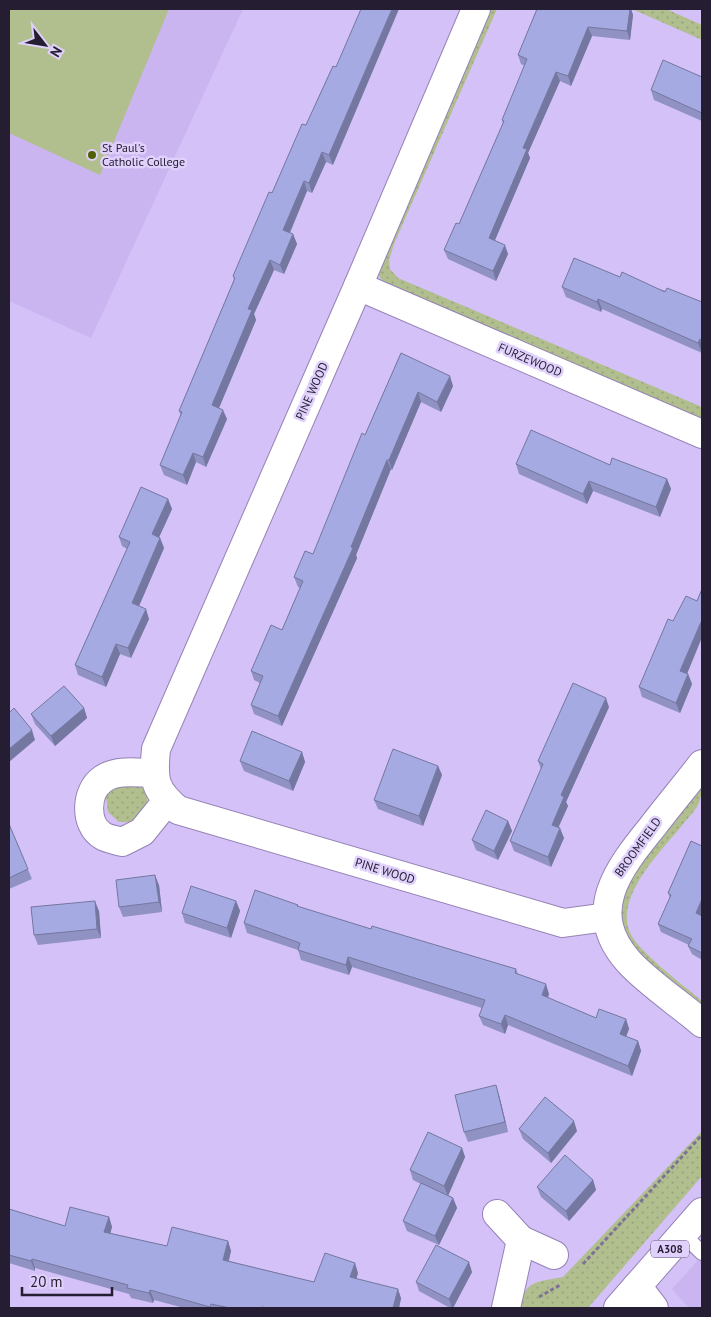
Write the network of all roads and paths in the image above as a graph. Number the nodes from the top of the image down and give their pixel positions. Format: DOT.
graph roads {
  1 [pos="476,9"];
  2 [pos="358,286"];
  3 [pos="702,434"];
  4 [pos="702,764"];
  5 [pos="153,773"];
  6 [pos="167,801"];
  7 [pos="607,917"];
  8 [pos="702,1023"];
  9 [pos="702,1135"];
  10 [pos="702,1212"];
  11 [pos="497,1214"];
  12 [pos="683,1234"];
  13 [pos="521,1240"];
  14 [pos="702,1253"];
  15 [pos="554,1255"];
  16 [pos="582,1265"];
  17 [pos="561,1284"];
  18 [pos="637,1286"];
  19 [pos="508,1304"];
  20 [pos="618,1308"];
  21 [pos="654,1308"];
  1 -- 2 [label="main road, PINE WOOD"];
  2 -- 3 [label="main road, FURZEWOOD"];
  2 -- 5 [label="main road, PINE WOOD"];
  4 -- 7 [label="main road, BROOMFIELD"];
  5 -- 6 [label="main road"];
  5 -- 6 [label="main road"];
  6 -- 7 [label="main road, PINE WOOD"];
  7 -- 8 [label="main road, BROOMFIELD"];
  9 -- 16 [label="path"];
  10 -- 12 [label="main road, A308"];
  11 -- 13 [label="main road"];
  12 -- 14 [label="lane"];
  12 -- 18 [label="main road, A308"];
  13 -- 15 [label="main road"];
  13 -- 19 [label="main road"];
  17 -- 19 [label="path"];
  18 -- 20 [label="main road, A308"];
  18 -- 21 [label="main road"];
}
